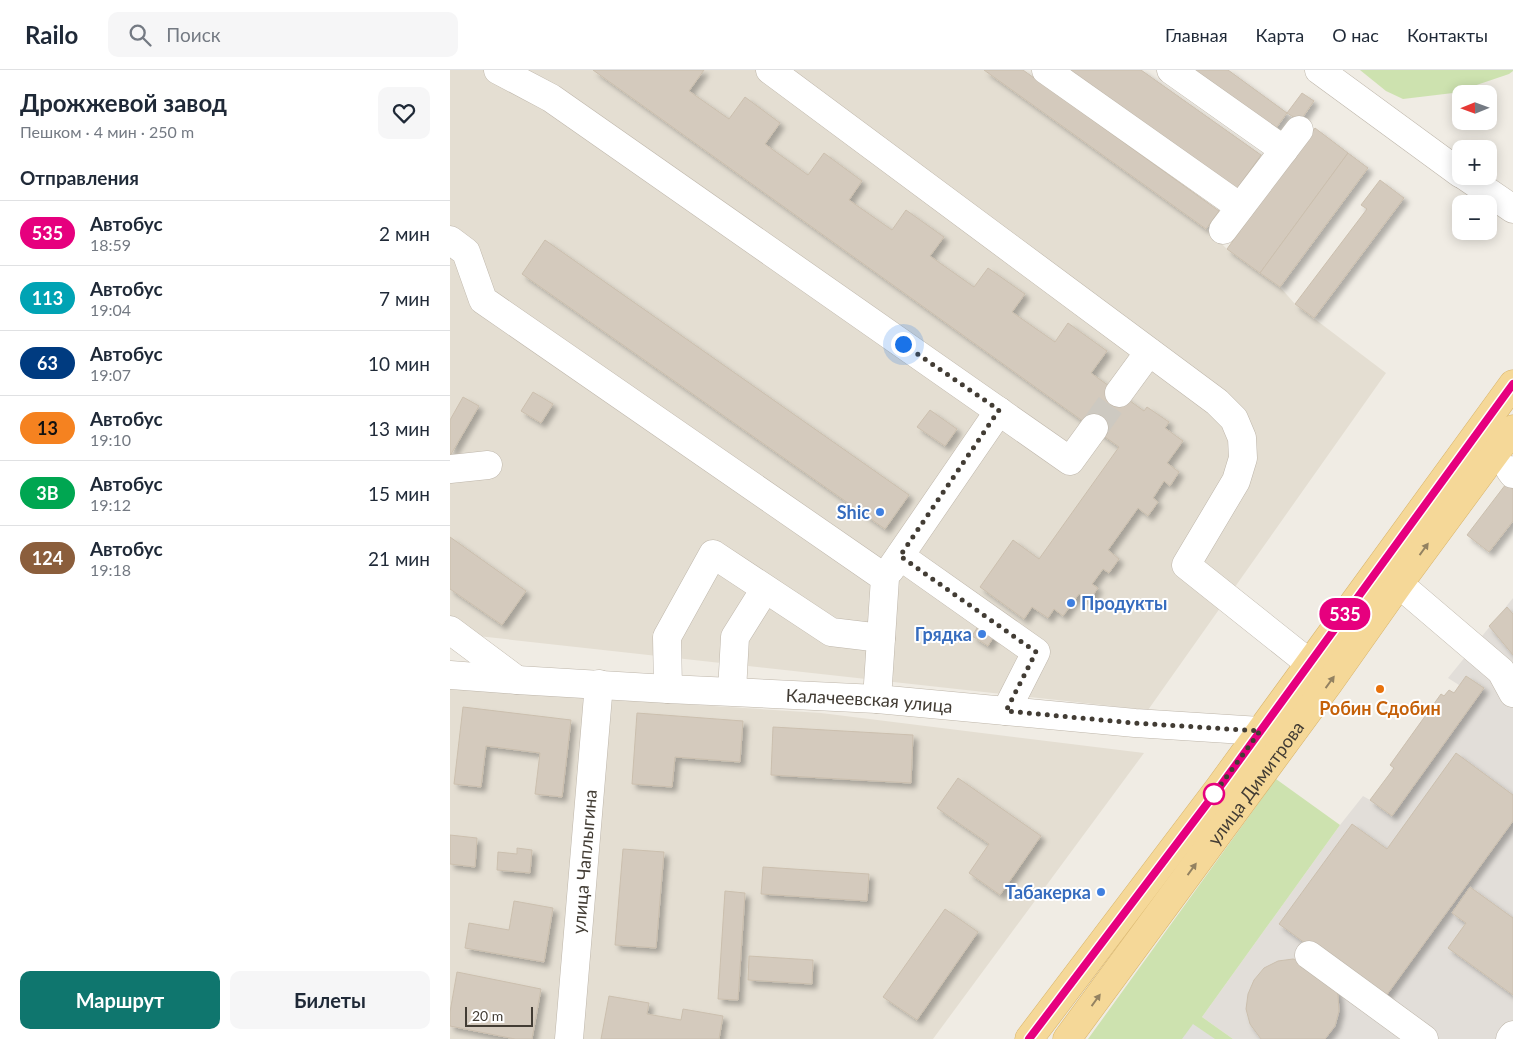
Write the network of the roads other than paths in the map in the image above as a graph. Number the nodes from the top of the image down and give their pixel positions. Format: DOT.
graph roads {
  1 [pos="498,70"];
  2 [pos="770,70"];
  3 [pos="1046,70"];
  4 [pos="1172,70"];
  5 [pos="1319,70"];
  6 [pos="1452,167"];
  7 [pos="1478,185"];
  8 [pos="1240,207"];
  9 [pos="1513,209"];
  10 [pos="1223,230"];
  11 [pos="450,240"];
  12 [pos="1149,352"];
  13 [pos="1513,384"];
  14 [pos="1119,393"];
  15 [pos="999,410"];
  16 [pos="1094,428"];
  17 [pos="1513,429"];
  18 [pos="488,465"];
  19 [pos="450,469"];
  20 [pos="892,567"];
  21 [pos="1399,584"];
  22 [pos="765,589"];
  23 [pos="450,630"];
  24 [pos="881,638"];
  25 [pos="1310,663"];
  26 [pos="450,675"];
  27 [pos="517,680"];
  28 [pos="599,684"];
  29 [pos="668,689"];
  30 [pos="732,691"];
  31 [pos="1513,693"];
  32 [pos="877,698"];
  33 [pos="1006,711"];
  34 [pos="1260,731"];
  35 [pos="1284,744"];
  36 [pos="1309,955"];
  37 [pos="1513,1035"];
  38 [pos="569,1039"];
  39 [pos="1029,1039"];
  40 [pos="1067,1039"];
  41 [pos="1424,1039"];
  42 [pos="1510,1039"];
  1 -- 15 [label="street"];
  2 -- 12 [label="street"];
  3 -- 8 [label="street"];
  4 -- 8 [label="street"];
  5 -- 6 [label="street"];
  7 -- 9 [label="street"];
  8 -- 10 [label="street"];
  11 -- 20 [label="street"];
  12 -- 14 [label="street"];
  12 -- 25 [label="street"];
  13 -- 25 [label="main road, улица Димитрова"];
  15 -- 16 [label="street"];
  15 -- 20 [label="street"];
  21 -- 17 [label="main road, улица Димитрова, one-way"];
  18 -- 19 [label="street"];
  20 -- 24 [label="street"];
  20 -- 33 [label="street"];
  21 -- 31 [label="street"];
  35 -- 21 [label="main road, улица Димитрова, one-way"];
  22 -- 24 [label="street"];
  22 -- 29 [label="street"];
  22 -- 30 [label="street"];
  23 -- 27 [label="street"];
  24 -- 32 [label="street"];
  25 -- 34 [label="main road, улица Димитрова"];
  26 -- 27 [label="street, Калачеевская улица"];
  27 -- 28 [label="street, Калачеевская улица"];
  28 -- 29 [label="street, Калачеевская улица"];
  28 -- 38 [label="street, улица Чаплыгина"];
  29 -- 30 [label="street, Калачеевская улица"];
  30 -- 32 [label="street, Калачеевская улица"];
  32 -- 33 [label="street, Калачеевская улица"];
  33 -- 34 [label="street, Калачеевская улица"];
  34 -- 35 [label="main road, Калачеевская улица"];
  34 -- 39 [label="main road, улица Димитрова"];
  40 -- 35 [label="main road, улица Димитрова, one-way"];
  36 -- 41 [label="street"];
  37 -- 42 [label="street"];
}
